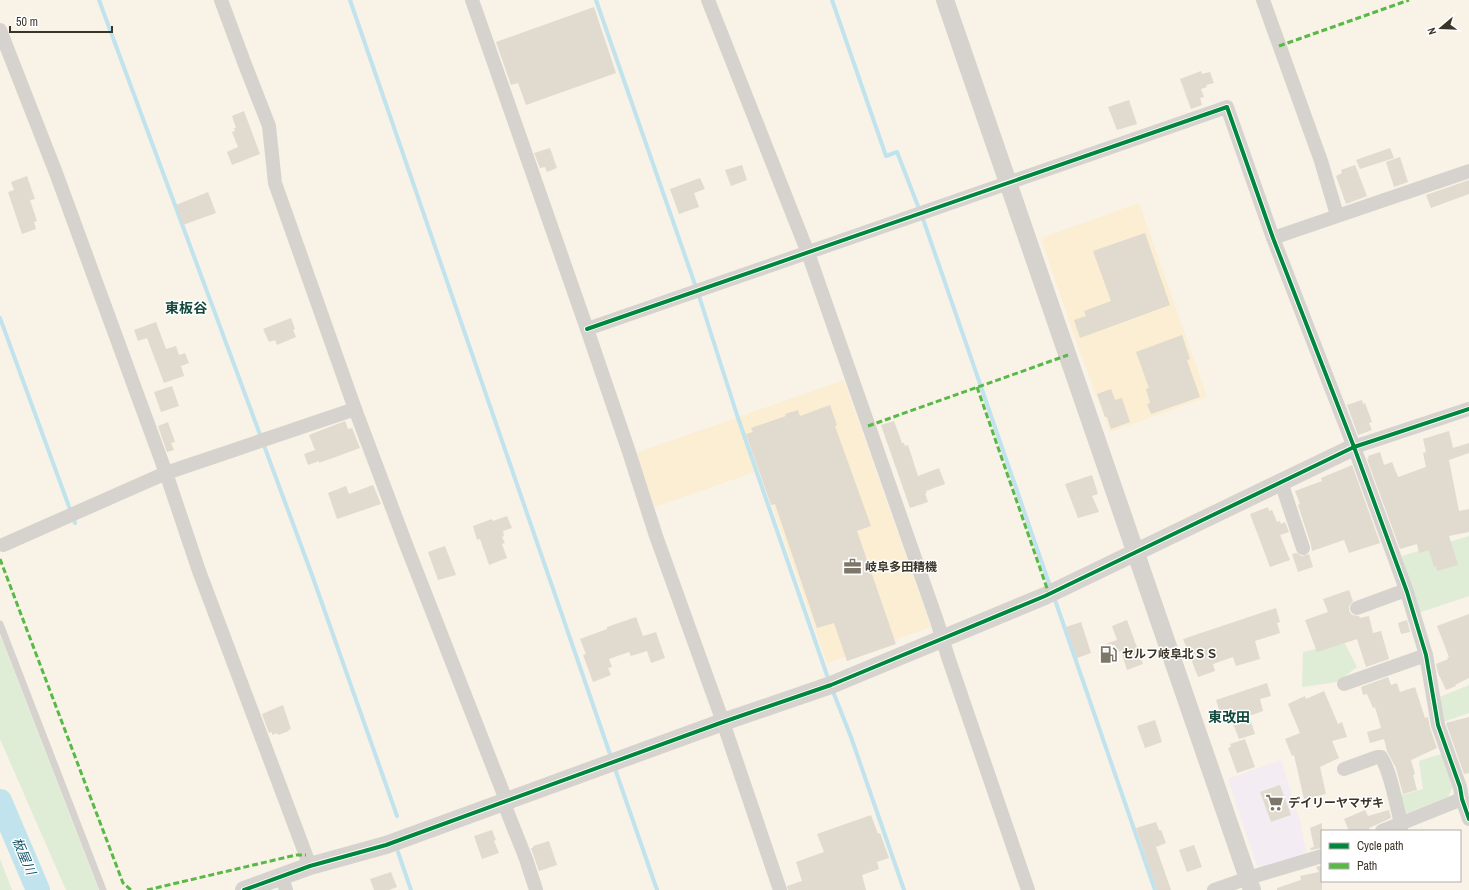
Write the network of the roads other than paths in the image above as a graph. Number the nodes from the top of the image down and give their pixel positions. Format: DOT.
graph roads {
  1 [pos="221,0"];
  2 [pos="472,0"];
  3 [pos="945,0"];
  4 [pos="1263,0"];
  5 [pos="710,1"];
  6 [pos="0,30"];
  7 [pos="1469,171"];
  8 [pos="1008,182"];
  9 [pos="1337,215"];
  10 [pos="1273,238"];
  11 [pos="808,252"];
  12 [pos="587,329"];
  13 [pos="355,409"];
  14 [pos="1469,409"];
  15 [pos="1354,447"];
  16 [pos="166,473"];
  17 [pos="1281,482"];
  18 [pos="3,544"];
  19 [pos="1303,548"];
  20 [pos="1137,552"];
  21 [pos="1406,590"];
  22 [pos="1356,608"];
  23 [pos="0,624"];
  24 [pos="942,638"];
  25 [pos="1426,655"];
  26 [pos="1344,684"];
  27 [pos="723,722"];
  28 [pos="1344,769"];
  29 [pos="1464,790"];
  30 [pos="504,801"];
  31 [pos="1469,818"];
  32 [pos="1401,827"];
  33 [pos="1387,830"];
  34 [pos="1321,856"];
  35 [pos="310,866"];
  36 [pos="284,884"];
  37 [pos="1250,884"];
  38 [pos="103,890"];
  39 [pos="244,890"];
  40 [pos="536,890"];
  41 [pos="780,890"];
  42 [pos="1028,890"];
  43 [pos="1214,890"];
  1 -- 13 [label="street"];
  2 -- 12 [label="street"];
  3 -- 8 [label="street"];
  4 -- 9 [label="street"];
  5 -- 11 [label="street"];
  6 -- 16 [label="street"];
  7 -- 9 [label="street"];
  8 -- 10 [label="street"];
  8 -- 11 [label="street"];
  8 -- 20 [label="street"];
  9 -- 10 [label="street"];
  10 -- 15 [label="street"];
  11 -- 12 [label="street"];
  11 -- 24 [label="street"];
  12 -- 27 [label="street"];
  13 -- 16 [label="street"];
  13 -- 30 [label="street"];
  14 -- 15 [label="street"];
  15 -- 17 [label="street"];
  15 -- 21 [label="street"];
  16 -- 18 [label="street"];
  16 -- 35 [label="street"];
  17 -- 19 [label="street"];
  17 -- 20 [label="street"];
  20 -- 24 [label="street"];
  20 -- 37 [label="street"];
  21 -- 22 [label="street"];
  21 -- 25 [label="street"];
  23 -- 38 [label="lane"];
  24 -- 27 [label="street"];
  24 -- 42 [label="street"];
  25 -- 26 [label="street"];
  25 -- 29 [label="street"];
  27 -- 30 [label="street"];
  27 -- 41 [label="street"];
  28 -- 32 [label="street"];
  29 -- 31 [label="street"];
  29 -- 32 [label="street"];
  30 -- 35 [label="street"];
  30 -- 40 [label="street"];
  32 -- 33 [label="street"];
  34 -- 37 [label="street"];
  35 -- 36 [label="street"];
  36 -- 39 [label="street"];
  37 -- 43 [label="street"];
}
